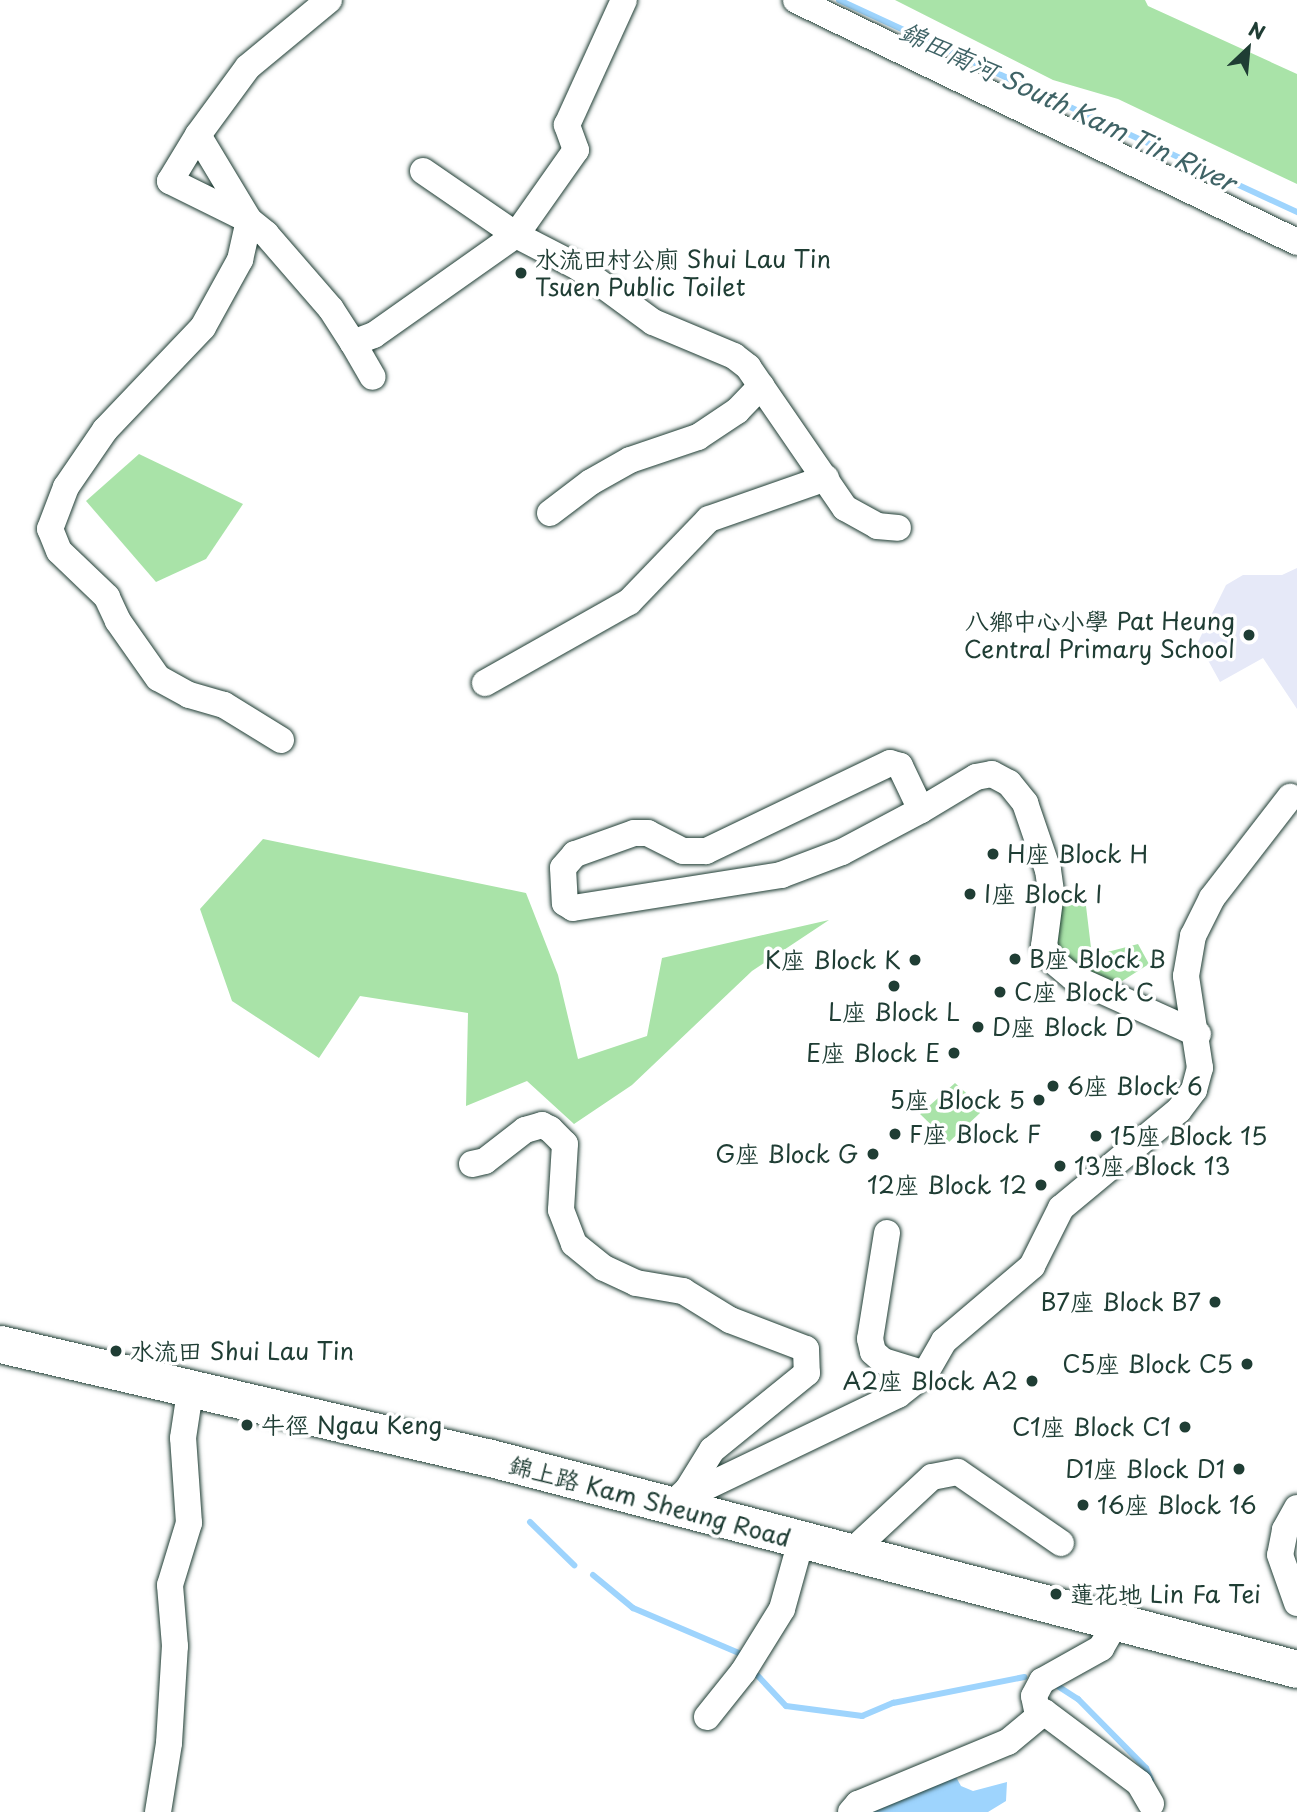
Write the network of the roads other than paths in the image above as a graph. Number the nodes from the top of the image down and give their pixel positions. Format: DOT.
graph roads {
  1 [pos="329,0"];
  2 [pos="624,0"];
  3 [pos="796,0"];
  4 [pos="198,135"];
  5 [pos="423,172"];
  6 [pos="249,220"];
  7 [pos="516,235"];
  8 [pos="1297,242"];
  9 [pos="353,344"];
  10 [pos="373,377"];
  11 [pos="761,386"];
  12 [pos="826,478"];
  13 [pos="550,513"];
  14 [pos="898,528"];
  15 [pos="485,683"];
  16 [pos="281,740"];
  17 [pos="1290,797"];
  18 [pos="921,810"];
  19 [pos="1198,1034"];
  20 [pos="472,1164"];
  21 [pos="887,1233"];
  22 [pos="0,1344"];
  23 [pos="925,1374"];
  24 [pos="191,1385"];
  25 [pos="679,1497"];
  26 [pos="1297,1508"];
  27 [pos="801,1541"];
  28 [pos="1060,1543"];
  29 [pos="849,1553"];
  30 [pos="1297,1603"];
  31 [pos="1116,1622"];
  32 [pos="1297,1669"];
  33 [pos="1038,1715"];
  34 [pos="706,1717"];
  35 [pos="1151,1804"];
  36 [pos="158,1812"];
  37 [pos="851,1812"];
  1 -- 4 [label="street"];
  2 -- 7 [label="street"];
  3 -- 8 [label="street"];
  4 -- 6 [label="street"];
  4 -- 6 [label="street"];
  5 -- 7 [label="street"];
  6 -- 9 [label="street"];
  6 -- 16 [label="street"];
  7 -- 9 [label="street"];
  7 -- 11 [label="street"];
  9 -- 10 [label="street"];
  11 -- 12 [label="street"];
  11 -- 13 [label="street"];
  12 -- 14 [label="street"];
  12 -- 15 [label="street"];
  17 -- 19 [label="street"];
  18 -- 18 [label="street"];
  18 -- 19 [label="street"];
  19 -- 23 [label="street"];
  20 -- 25 [label="street"];
  21 -- 23 [label="street"];
  22 -- 24 [label="main road, 錦上路 Kam Sheung Road"];
  23 -- 25 [label="street"];
  24 -- 25 [label="main road, 錦上路 Kam Sheung Road"];
  24 -- 36 [label="street"];
  25 -- 27 [label="main road, 錦上路 Kam Sheung Road"];
  26 -- 30 [label="street"];
  27 -- 29 [label="main road, 錦上路 Kam Sheung Road"];
  27 -- 34 [label="street"];
  28 -- 29 [label="street"];
  29 -- 31 [label="main road, 錦上路 Kam Sheung Road"];
  31 -- 32 [label="main road, 錦上路 Kam Sheung Road"];
  31 -- 33 [label="street"];
  33 -- 35 [label="street"];
  33 -- 37 [label="street"];
}
